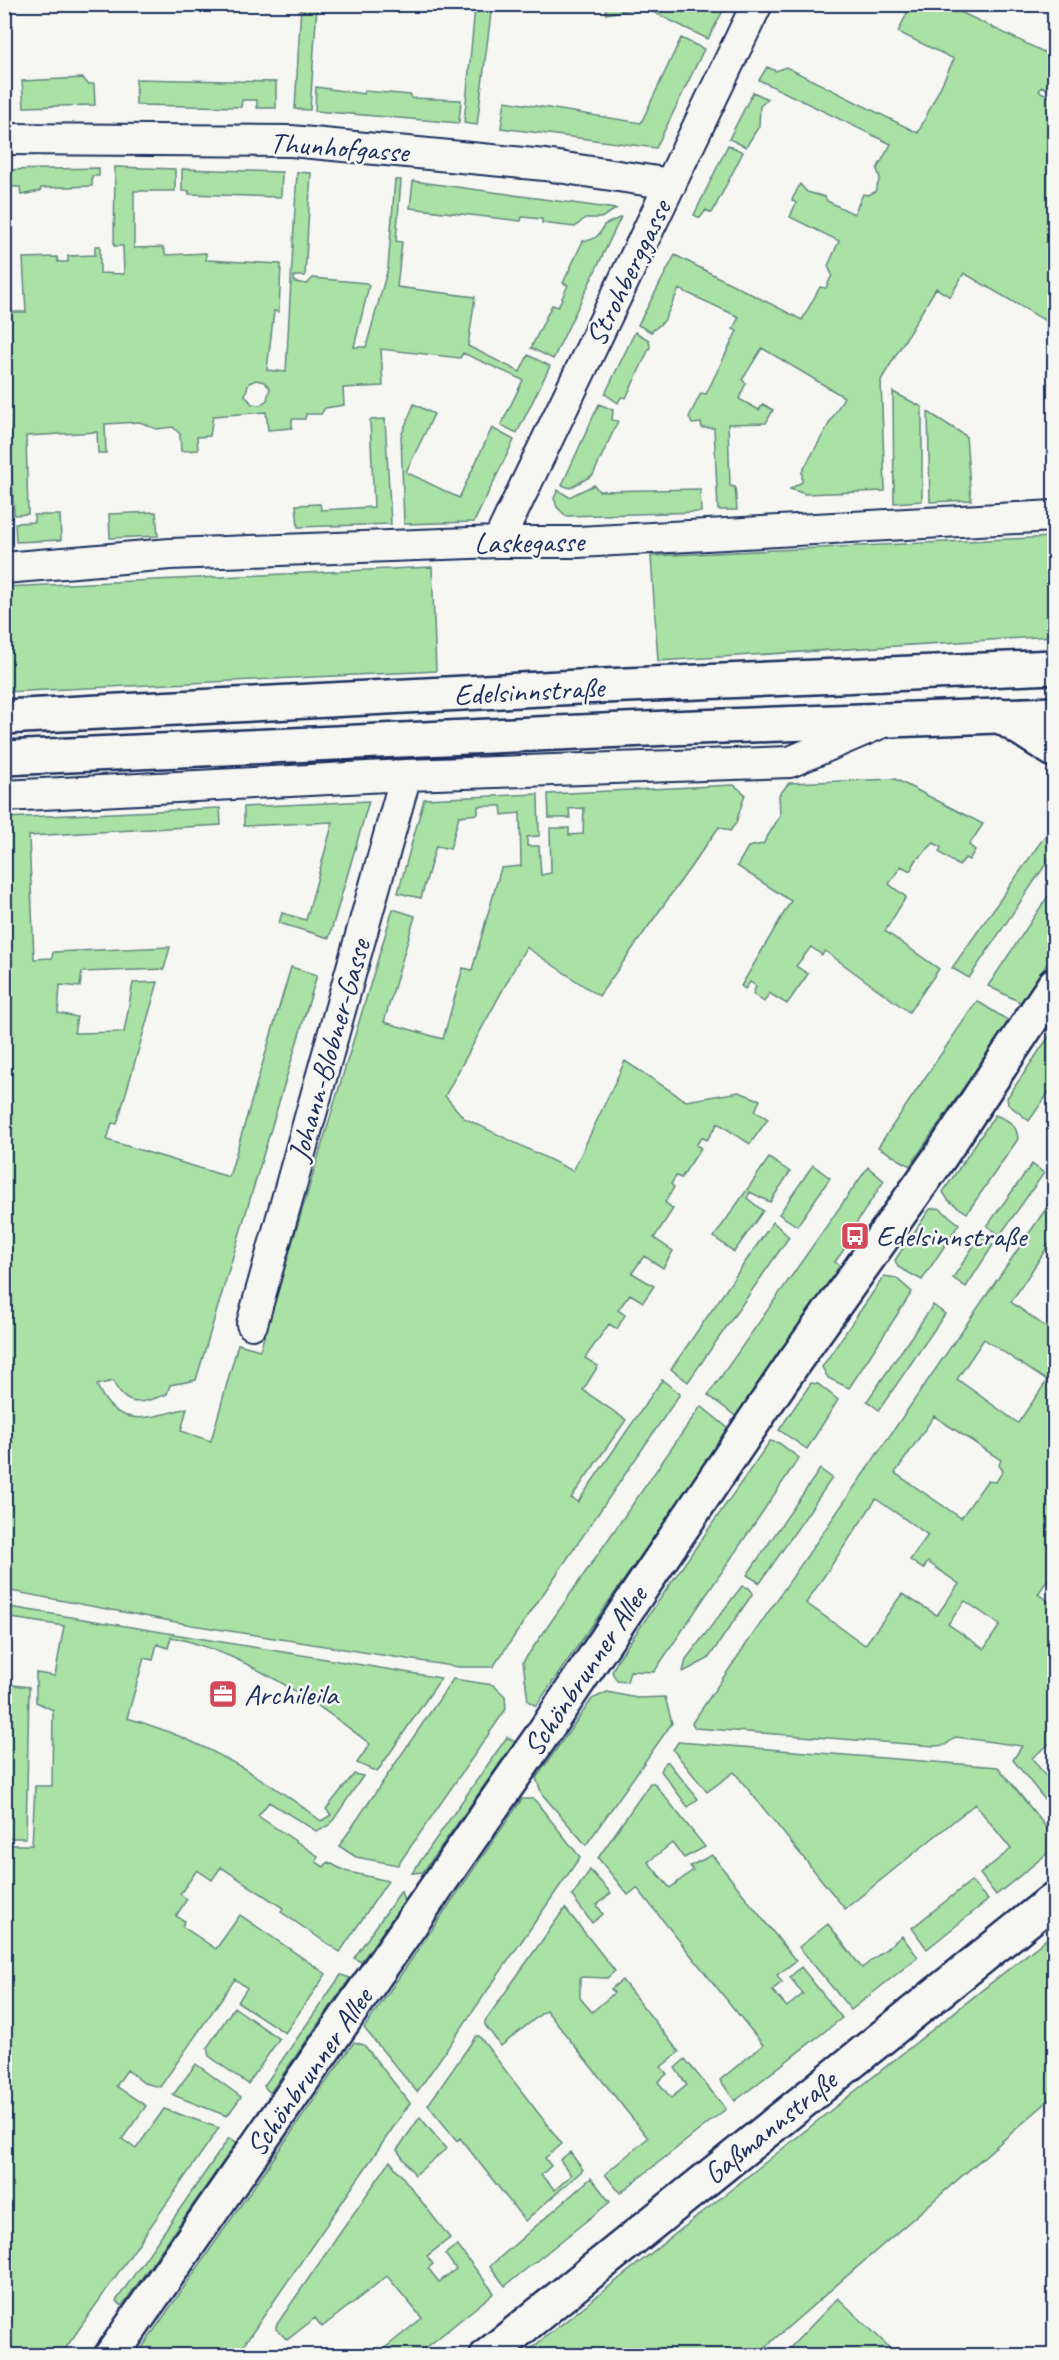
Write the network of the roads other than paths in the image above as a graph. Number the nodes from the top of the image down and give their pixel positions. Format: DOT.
graph roads {
  1 [pos="757,4"];
  2 [pos="4,139"];
  3 [pos="671,184"];
  4 [pos="1054,516"];
  5 [pos="498,542"];
  6 [pos="4,568"];
  7 [pos="1054,667"];
  8 [pos="1054,714"];
  9 [pos="999,715"];
  10 [pos="4,717"];
  11 [pos="890,719"];
  12 [pos="1054,750"];
  13 [pos="4,758"];
  14 [pos="406,775"];
  15 [pos="4,796"];
  16 [pos="1054,985"];
  17 [pos="252,1324"];
  18 [pos="1054,1899"];
  19 [pos="111,2355"];
  20 [pos="487,2355"];
  1 -- 3 [label="street, Strohberggasse"];
  2 -- 3 [label="street, Thunhofgasse"];
  3 -- 5 [label="street, Strohberggasse"];
  4 -- 5 [label="street, Laskegasse"];
  5 -- 6 [label="street, Laskegasse"];
  7 -- 10 [label="street, Edelsinnstraße"];
  8 -- 9 [label="street, Edelsinnstraße"];
  9 -- 11 [label="street, Edelsinnstraße"];
  9 -- 12 [label="street"];
  11 -- 13 [label="street, Edelsinnstraße"];
  11 -- 14 [label="street, Edelsinnstraße"];
  14 -- 15 [label="street, Edelsinnstraße"];
  14 -- 17 [label="street, Johann-Blobner-Gasse"];
  16 -- 19 [label="street, Schönbrunner Allee"];
  18 -- 20 [label="street, Gaßmannstraße"];
}
